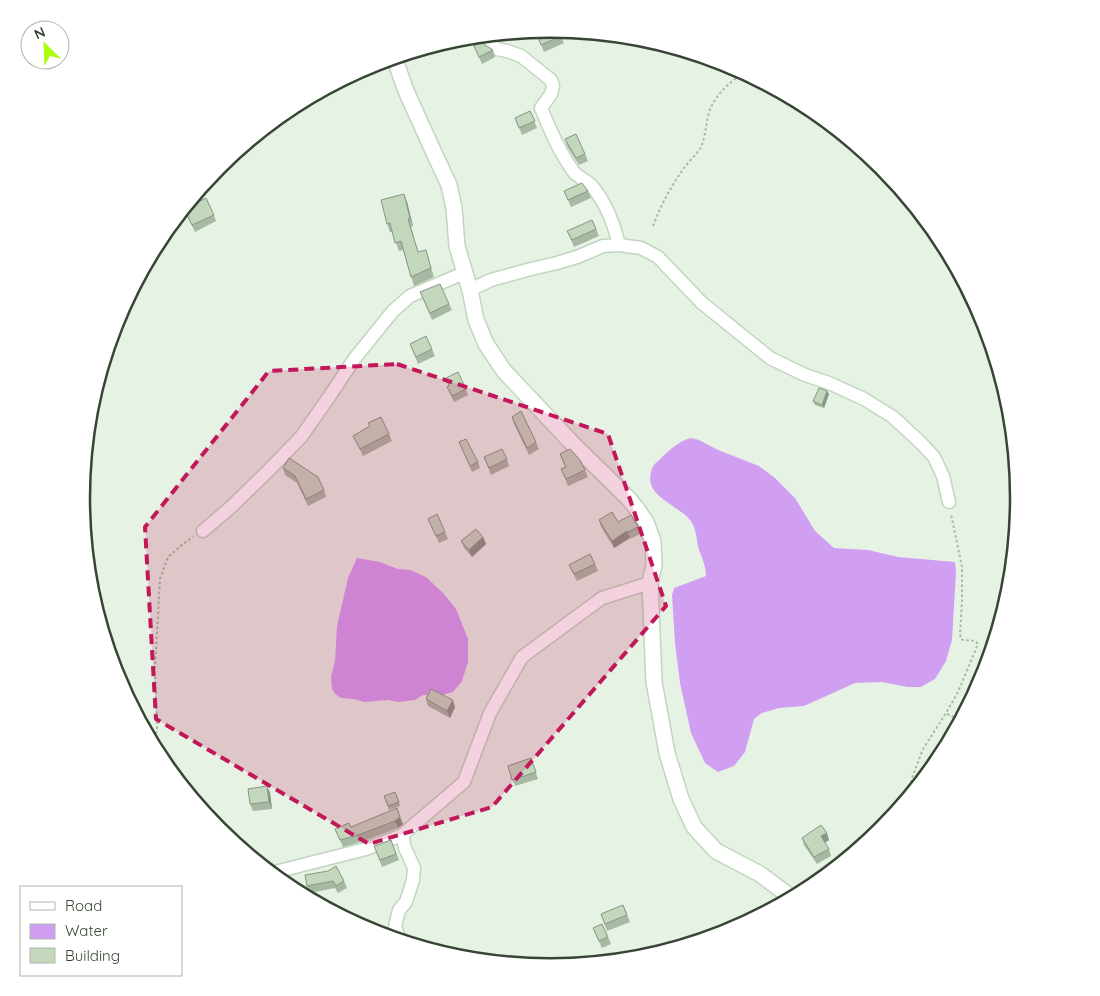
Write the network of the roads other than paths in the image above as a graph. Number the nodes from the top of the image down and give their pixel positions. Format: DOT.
graph roads {
  1 [pos="486,42"];
  2 [pos="396,64"];
  3 [pos="619,245"];
  4 [pos="464,273"];
  5 [pos="470,290"];
  6 [pos="948,502"];
  7 [pos="203,531"];
  8 [pos="650,583"];
  9 [pos="402,835"];
  10 [pos="280,871"];
  11 [pos="786,893"];
  12 [pos="397,932"];
  1 -- 3 [label="street"];
  2 -- 4 [label="street"];
  3 -- 5 [label="street"];
  3 -- 6 [label="street"];
  4 -- 5 [label="street"];
  4 -- 7 [label="street"];
  5 -- 8 [label="street"];
  8 -- 9 [label="street"];
  8 -- 11 [label="street"];
  9 -- 10 [label="street"];
  9 -- 12 [label="street"];
}
